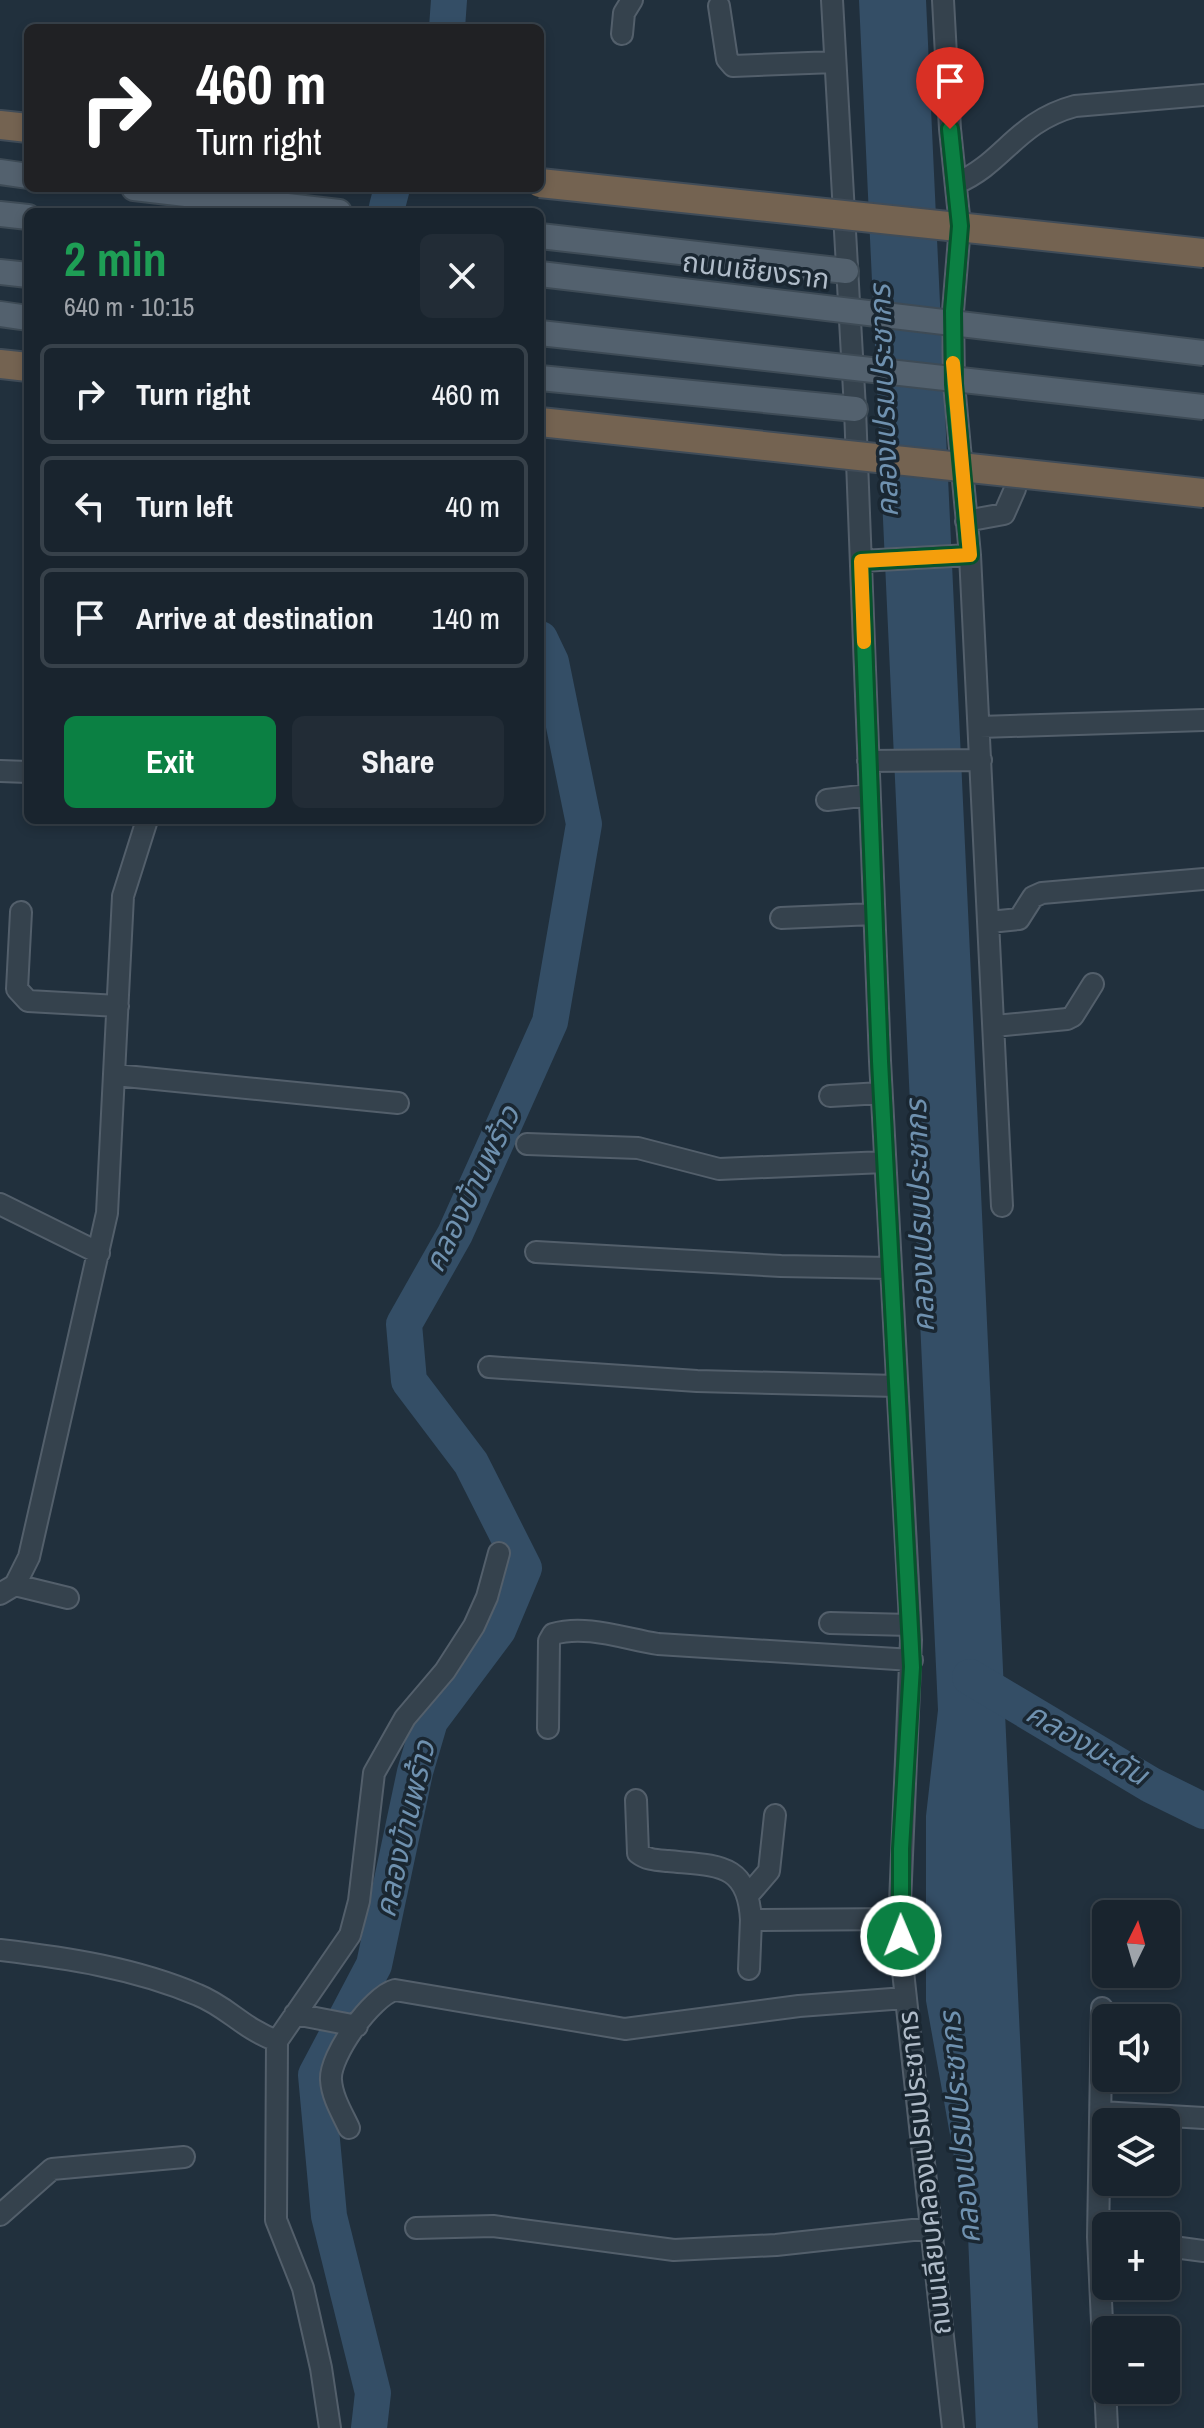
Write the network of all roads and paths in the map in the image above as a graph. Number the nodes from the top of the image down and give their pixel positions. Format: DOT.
graph roads {
  1 [pos="632,0"];
  2 [pos="832,0"];
  3 [pos="943,0"];
  4 [pos="719,6"];
  5 [pos="622,34"];
  6 [pos="835,62"];
  7 [pos="1204,95"];
  8 [pos="0,125"];
  9 [pos="24,128"];
  10 [pos="0,172"];
  11 [pos="24,175"];
  12 [pos="544,183"];
  13 [pos="957,183"];
  14 [pos="168,192"];
  15 [pos="305,208"];
  16 [pos="0,214"];
  17 [pos="24,217"];
  18 [pos="544,236"];
  19 [pos="1204,253"];
  20 [pos="846,271"];
  21 [pos="0,272"];
  22 [pos="544,274"];
  23 [pos="24,275"];
  24 [pos="0,314"];
  25 [pos="24,317"];
  26 [pos="544,333"];
  27 [pos="1204,353"];
  28 [pos="0,364"];
  29 [pos="24,367"];
  30 [pos="544,378"];
  31 [pos="1204,407"];
  32 [pos="855,409"];
  33 [pos="544,422"];
  34 [pos="1015,489"];
  35 [pos="1204,493"];
  36 [pos="966,521"];
  37 [pos="963,555"];
  38 [pos="861,561"];
  39 [pos="1204,720"];
  40 [pos="980,727"];
  41 [pos="877,761"];
  42 [pos="976,761"];
  43 [pos="0,771"];
  44 [pos="24,772"];
  45 [pos="869,795"];
  46 [pos="827,800"];
  47 [pos="146,824"];
  48 [pos="1204,879"];
  49 [pos="21,912"];
  50 [pos="874,914"];
  51 [pos="781,918"];
  52 [pos="990,922"];
  53 [pos="1093,984"];
  54 [pos="118,1006"];
  55 [pos="995,1026"];
  56 [pos="115,1075"];
  57 [pos="881,1093"];
  58 [pos="830,1096"];
  59 [pos="398,1103"];
  60 [pos="527,1144"];
  61 [pos="885,1162"];
  62 [pos="0,1204"];
  63 [pos="1002,1206"];
  64 [pos="536,1252"];
  65 [pos="99,1253"];
  66 [pos="891,1268"];
  67 [pos="489,1367"];
  68 [pos="897,1386"];
  69 [pos="499,1553"];
  70 [pos="7,1589"];
  71 [pos="68,1598"];
  72 [pos="830,1623"];
  73 [pos="910,1625"];
  74 [pos="912,1660"];
  75 [pos="548,1728"];
  76 [pos="636,1800"];
  77 [pos="775,1815"];
  78 [pos="750,1893"];
  79 [pos="900,1919"];
  80 [pos="751,1920"];
  81 [pos="0,1950"];
  82 [pos="749,1969"];
  83 [pos="905,1998"];
  84 [pos="298,2014"];
  85 [pos="355,2025"];
  86 [pos="277,2041"];
  87 [pos="1180,2117"];
  88 [pos="1204,2118"];
  89 [pos="349,2128"];
  90 [pos="184,2157"];
  91 [pos="0,2215"];
  92 [pos="416,2228"];
  93 [pos="931,2228"];
  94 [pos="1180,2248"];
  95 [pos="1204,2251"];
  96 [pos="1104,2300"];
  97 [pos="330,2428"];
  98 [pos="953,2428"];
  99 [pos="1107,2428"];
  1 -- 5 [label="street"];
  2 -- 6 [label="street, ถนนเลียบคลองเปรมประชากร"];
  3 -- 13 [label="street"];
  4 -- 6 [label="street"];
  6 -- 20 [label="street, ถนนเลียบคลองเปรมประชากร"];
  7 -- 13 [label="street"];
  8 -- 9 [label="highway"];
  10 -- 11 [label="main road"];
  12 -- 19 [label="highway, bridge"];
  13 -- 36 [label="street"];
  14 -- 15 [label="main road"];
  16 -- 17 [label="main road"];
  18 -- 20 [label="main road"];
  20 -- 32 [label="street, ถนนเลียบคลองเปรมประชากร"];
  21 -- 23 [label="main road"];
  22 -- 27 [label="main road, ถนนเชียงราก, bridge"];
  24 -- 25 [label="main road"];
  26 -- 31 [label="main road, bridge"];
  28 -- 29 [label="highway"];
  30 -- 32 [label="main road"];
  32 -- 38 [label="street, ถนนเลียบคลองเปรมประชากร"];
  33 -- 35 [label="highway, bridge"];
  34 -- 36 [label="street"];
  36 -- 37 [label="street"];
  37 -- 38 [label="street"];
  37 -- 40 [label="street"];
  38 -- 41 [label="street, ถนนเลียบคลองเปรมประชากร"];
  39 -- 40 [label="street"];
  40 -- 42 [label="street"];
  41 -- 42 [label="street"];
  41 -- 45 [label="street, ถนนเลียบคลองเปรมประชากร"];
  42 -- 52 [label="street"];
  43 -- 44 [label="street"];
  45 -- 46 [label="street"];
  45 -- 50 [label="street, ถนนเลียบคลองเปรมประชากร"];
  47 -- 54 [label="street"];
  48 -- 52 [label="street"];
  49 -- 54 [label="street"];
  50 -- 51 [label="street"];
  50 -- 57 [label="street, ถนนเลียบคลองเปรมประชากร"];
  52 -- 55 [label="street"];
  53 -- 55 [label="street"];
  54 -- 56 [label="street"];
  55 -- 63 [label="street"];
  56 -- 59 [label="street"];
  56 -- 65 [label="street"];
  57 -- 58 [label="street"];
  57 -- 61 [label="street, ถนนเลียบคลองเปรมประชากร"];
  60 -- 61 [label="street"];
  61 -- 66 [label="street, ถนนเลียบคลองเปรมประชากร"];
  62 -- 65 [label="street"];
  64 -- 66 [label="street"];
  65 -- 70 [label="street"];
  66 -- 68 [label="street, ถนนเลียบคลองเปรมประชากร"];
  67 -- 68 [label="street"];
  68 -- 73 [label="street, ถนนเลียบคลองเปรมประชากร"];
  69 -- 84 [label="street"];
  70 -- 71 [label="street"];
  72 -- 73 [label="street"];
  73 -- 74 [label="street, ถนนเลียบคลองเปรมประชากร"];
  74 -- 75 [label="street"];
  74 -- 79 [label="street, ถนนเลียบคลองเปรมประชากร"];
  76 -- 78 [label="street"];
  77 -- 78 [label="street"];
  78 -- 80 [label="street"];
  79 -- 80 [label="street"];
  79 -- 83 [label="street, ถนนเลียบคลองเปรมประชากร"];
  80 -- 82 [label="street"];
  81 -- 86 [label="street"];
  83 -- 85 [label="street"];
  83 -- 93 [label="street, ถนนเลียบคลองเปรมประชากร"];
  84 -- 85 [label="street"];
  84 -- 86 [label="street"];
  85 -- 89 [label="street"];
  86 -- 97 [label="street"];
  87 -- 88 [label="street"];
  90 -- 91 [label="street"];
  92 -- 93 [label="street"];
  93 -- 98 [label="street, ถนนเลียบคลองเปรมประชากร"];
  94 -- 95 [label="street"];
  96 -- 99 [label="street"];
}
